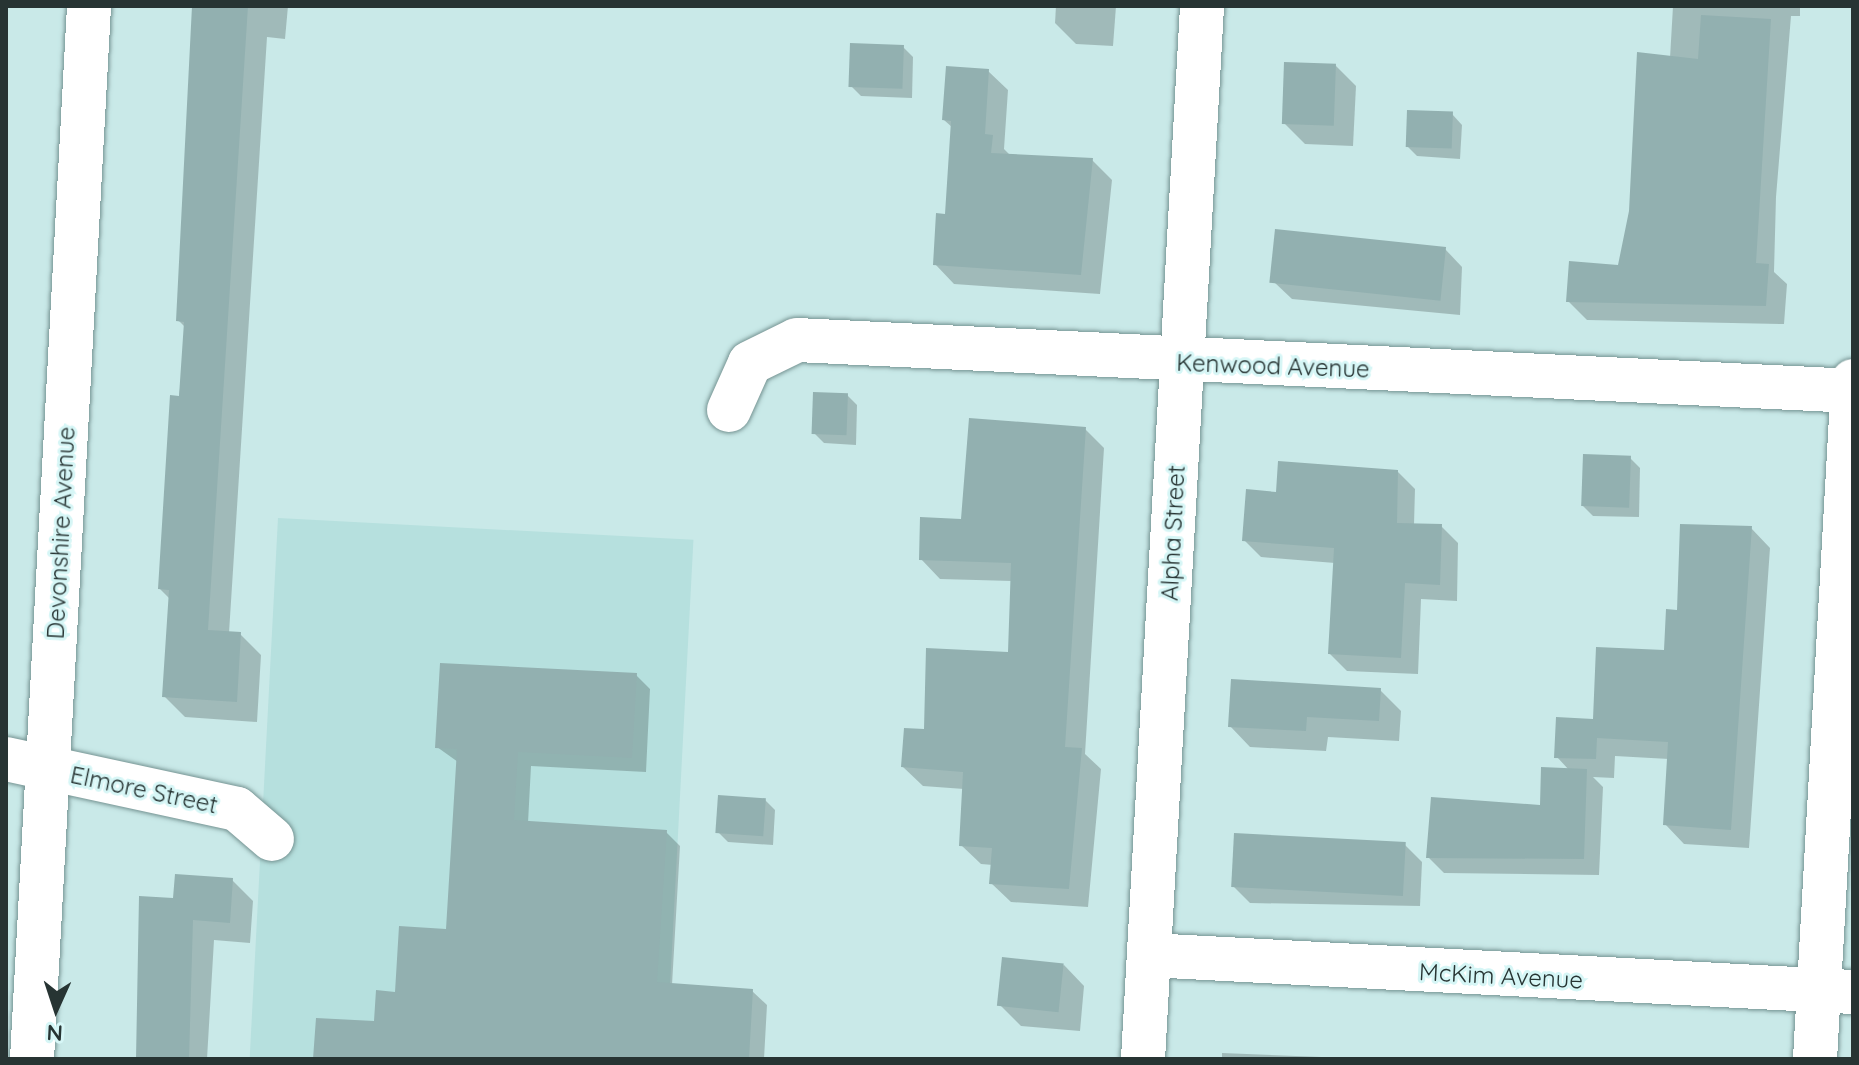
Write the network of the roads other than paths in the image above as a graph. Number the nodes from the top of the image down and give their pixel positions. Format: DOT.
graph roads {
  1 [pos="89,6"];
  2 [pos="1202,6"];
  3 [pos="1182,362"];
  4 [pos="1853,381"];
  5 [pos="1853,391"];
  6 [pos="729,410"];
  7 [pos="6,759"];
  8 [pos="48,770"];
  9 [pos="272,839"];
  10 [pos="1149,955"];
  11 [pos="1835,991"];
  12 [pos="32,1059"];
  13 [pos="1143,1059"];
  14 [pos="1815,1059"];
  1 -- 8 [label="street, Devonshire Avenue"];
  2 -- 3 [label="street, Alpha Street"];
  3 -- 5 [label="street, Kenwood Avenue"];
  3 -- 6 [label="street, Kenwood Avenue"];
  3 -- 10 [label="street, Alpha Street"];
  4 -- 5 [label="street"];
  5 -- 11 [label="street"];
  7 -- 8 [label="street, Elmore Street"];
  8 -- 9 [label="street, Elmore Street"];
  8 -- 12 [label="street, Devonshire Avenue"];
  10 -- 11 [label="street, McKim Avenue"];
  10 -- 13 [label="street, Alpha Street"];
  11 -- 14 [label="street"];
}
